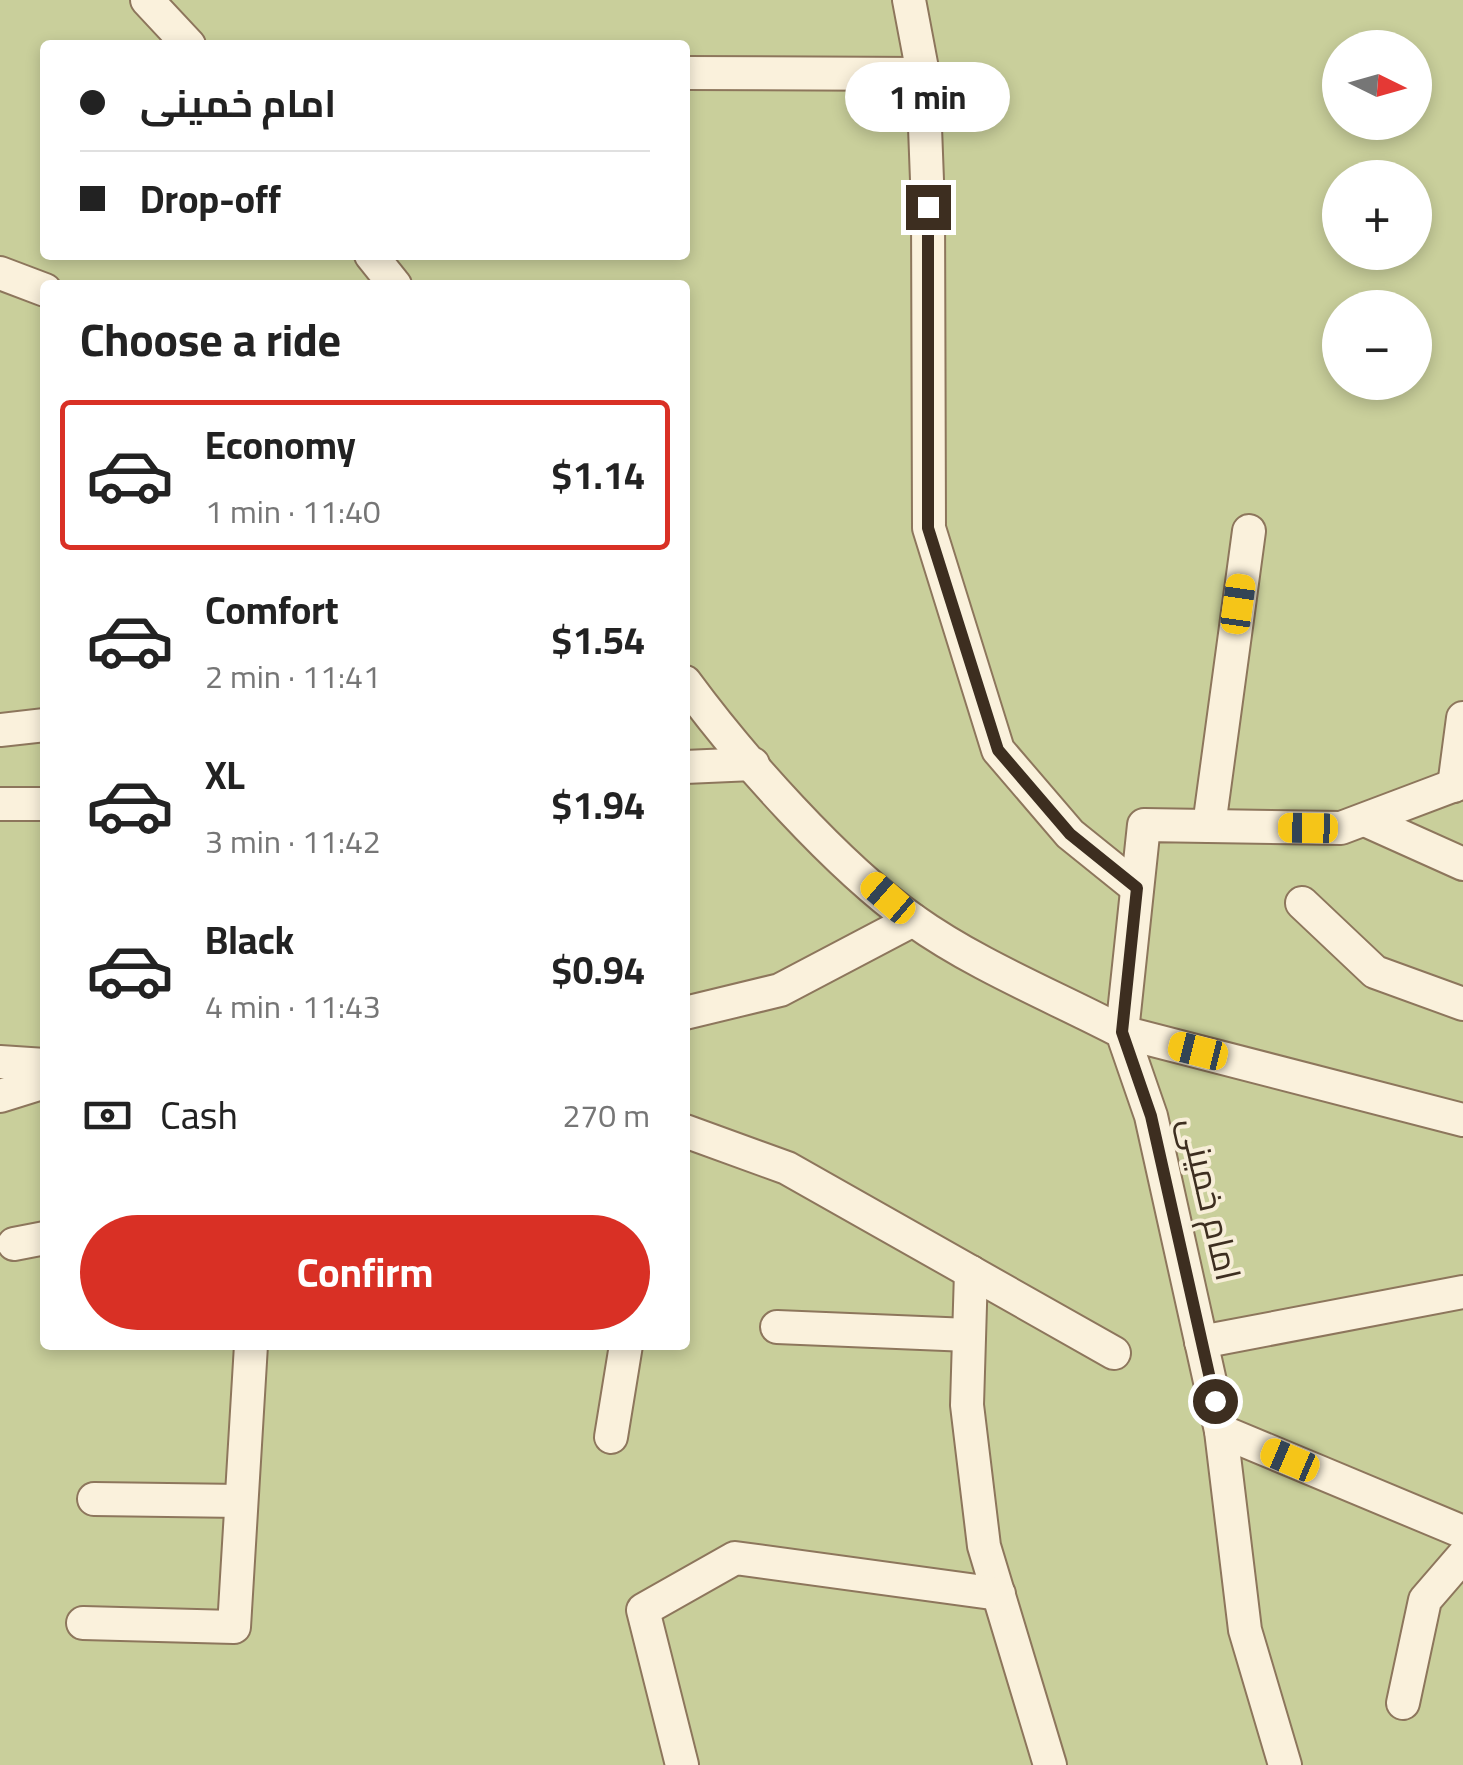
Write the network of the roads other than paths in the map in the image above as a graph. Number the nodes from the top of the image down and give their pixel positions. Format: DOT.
graph roads {
  1 [pos="147,0"];
  2 [pos="909,0"];
  3 [pos="184,40"];
  4 [pos="690,73"];
  5 [pos="923,74"];
  6 [pos="375,260"];
  7 [pos="0,273"];
  8 [pos="391,280"];
  9 [pos="40,288"];
  10 [pos="1248,531"];
  11 [pos="690,688"];
  12 [pos="1463,718"];
  13 [pos="40,726"];
  14 [pos="0,730"];
  15 [pos="753,764"];
  16 [pos="690,767"];
  17 [pos="1458,784"];
  18 [pos="0,804"];
  19 [pos="40,804"];
  20 [pos="1364,820"];
  21 [pos="1209,826"];
  22 [pos="1463,864"];
  23 [pos="1137,888"];
  24 [pos="1302,903"];
  25 [pos="913,920"];
  26 [pos="1463,1004"];
  27 [pos="690,1012"];
  28 [pos="1122,1032"];
  29 [pos="0,1062"];
  30 [pos="40,1066"];
  31 [pos="40,1084"];
  32 [pos="0,1096"];
  33 [pos="1463,1120"];
  34 [pos="690,1134"];
  35 [pos="970,1272"];
  36 [pos="1463,1292"];
  37 [pos="777,1326"];
  38 [pos="969,1335"];
  39 [pos="1201,1342"];
  40 [pos="251,1350"];
  41 [pos="625,1350"];
  42 [pos="1114,1353"];
  43 [pos="1221,1430"];
  44 [pos="611,1437"];
  45 [pos="94,1500"];
  46 [pos="241,1501"];
  47 [pos="1463,1532"];
  48 [pos="1463,1556"];
  49 [pos="999,1594"];
  50 [pos="83,1624"];
  51 [pos="1403,1703"];
  52 [pos="682,1765"];
  53 [pos="1050,1765"];
  54 [pos="1285,1765"];
  1 -- 3 [label="street"];
  2 -- 5 [label="street"];
  4 -- 5 [label="street"];
  5 -- 23 [label="street"];
  6 -- 8 [label="street"];
  7 -- 9 [label="street"];
  10 -- 21 [label="street"];
  11 -- 15 [label="street"];
  12 -- 17 [label="street"];
  13 -- 14 [label="street"];
  15 -- 16 [label="street"];
  15 -- 25 [label="street"];
  17 -- 20 [label="street"];
  18 -- 19 [label="street"];
  20 -- 21 [label="street"];
  20 -- 22 [label="street"];
  21 -- 23 [label="street"];
  23 -- 28 [label="street"];
  24 -- 26 [label="street"];
  25 -- 27 [label="street"];
  25 -- 28 [label="street"];
  28 -- 33 [label="street"];
  28 -- 39 [label="street, امام خمینی"];
  29 -- 30 [label="street"];
  31 -- 32 [label="street"];
  34 -- 35 [label="street"];
  35 -- 38 [label="street"];
  35 -- 42 [label="street"];
  36 -- 39 [label="street"];
  37 -- 38 [label="street"];
  38 -- 49 [label="street"];
  39 -- 43 [label="street, امام خمینی"];
  40 -- 46 [label="street"];
  41 -- 44 [label="street"];
  43 -- 47 [label="street"];
  43 -- 54 [label="street, امام خمینی"];
  45 -- 46 [label="street"];
  46 -- 50 [label="street"];
  48 -- 51 [label="street"];
  49 -- 52 [label="street"];
  49 -- 53 [label="street"];
}
